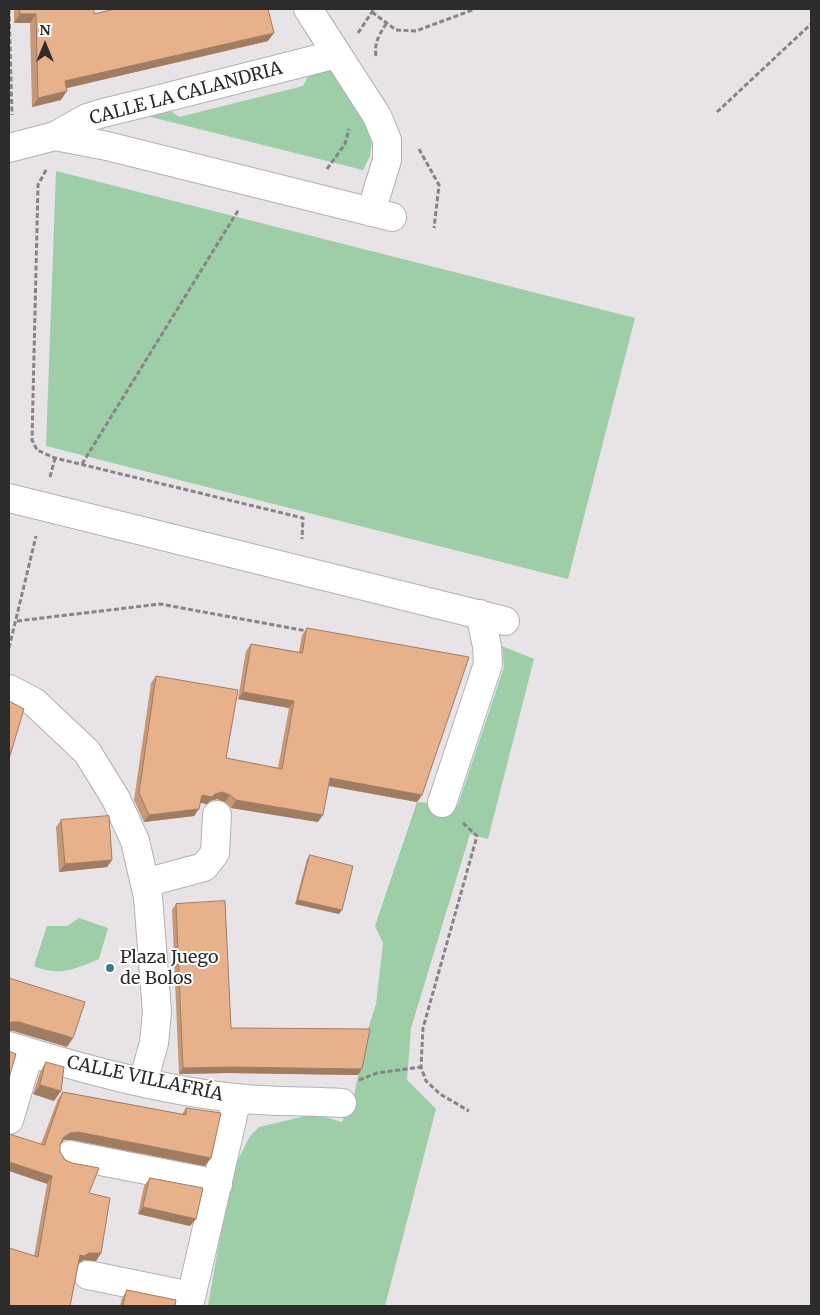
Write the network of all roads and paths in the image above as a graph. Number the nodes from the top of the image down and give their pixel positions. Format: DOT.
graph roads {
  1 [pos="9,9"];
  2 [pos="308,9"];
  3 [pos="475,9"];
  4 [pos="372,12"];
  5 [pos="811,24"];
  6 [pos="337,54"];
  7 [pos="717,112"];
  8 [pos="15,118"];
  9 [pos="55,136"];
  10 [pos="9,148"];
  11 [pos="50,167"];
  12 [pos="230,206"];
  13 [pos="239,209"];
  14 [pos="248,211"];
  15 [pos="55,458"];
  16 [pos="82,464"];
  17 [pos="9,498"];
  18 [pos="43,506"];
  19 [pos="302,570"];
  20 [pos="17,621"];
  21 [pos="315,632"];
  22 [pos="9,648"];
  23 [pos="9,689"];
  24 [pos="442,803"];
  25 [pos="217,815"];
  26 [pos="476,836"];
  27 [pos="146,890"];
  28 [pos="19,1050"];
  29 [pos="422,1067"];
  30 [pos="143,1082"];
  31 [pos="237,1098"];
  32 [pos="342,1102"];
  33 [pos="469,1110"];
  34 [pos="9,1120"];
  35 [pos="70,1155"];
  36 [pos="218,1184"];
  37 [pos="88,1274"];
  38 [pos="190,1301"];
  1 -- 8 [label="path"];
  2 -- 6 [label="street"];
  3 -- 4 [label="path"];
  5 -- 7 [label="path"];
  6 -- 9 [label="street, CALLE LA CALANDRIA"];
  6 -- 9 [label="street"];
  9 -- 10 [label="street, CALLE LA CALANDRIA"];
  11 -- 15 [label="path"];
  12 -- 13 [label="path"];
  13 -- 14 [label="path"];
  13 -- 16 [label="path"];
  15 -- 16 [label="path"];
  15 -- 18 [label="path"];
  16 -- 19 [label="path"];
  17 -- 18 [label="street"];
  18 -- 19 [label="street"];
  18 -- 20 [label="path"];
  19 -- 24 [label="street"];
  20 -- 21 [label="path"];
  20 -- 22 [label="path"];
  23 -- 27 [label="street"];
  25 -- 27 [label="street"];
  26 -- 29 [label="path"];
  27 -- 30 [label="street"];
  28 -- 30 [label="street, CALLE VILLAFRÍA"];
  28 -- 34 [label="street"];
  29 -- 32 [label="path"];
  29 -- 33 [label="path"];
  30 -- 31 [label="street, CALLE VILLAFRÍA"];
  31 -- 32 [label="street, CALLE VILLAFRÍA"];
  31 -- 36 [label="street"];
  35 -- 36 [label="street"];
  36 -- 38 [label="street"];
  37 -- 38 [label="street"];
}
